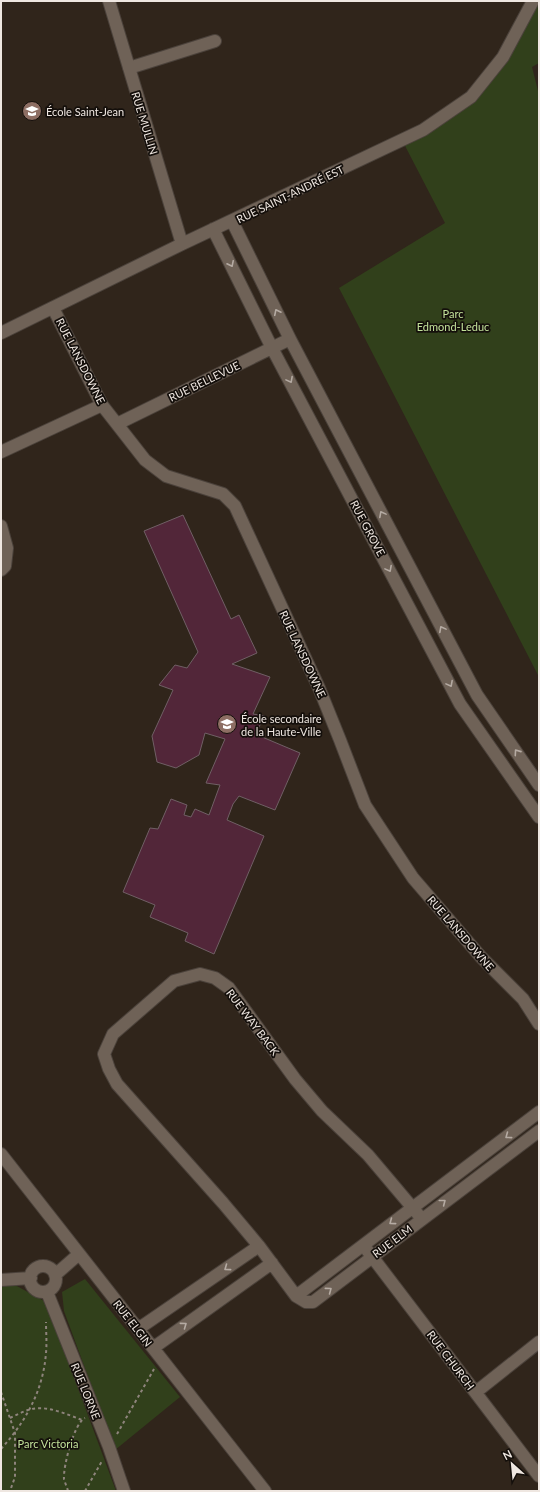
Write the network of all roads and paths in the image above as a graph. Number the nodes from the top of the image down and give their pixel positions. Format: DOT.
graph roads {
  1 [pos="108,1"];
  2 [pos="533,1"];
  3 [pos="215,41"];
  4 [pos="129,68"];
  5 [pos="232,221"];
  6 [pos="213,229"];
  7 [pos="182,244"];
  8 [pos="53,308"];
  9 [pos="1,333"];
  10 [pos="290,339"];
  11 [pos="272,348"];
  12 [pos="102,405"];
  13 [pos="117,424"];
  14 [pos="1,452"];
  15 [pos="1,526"];
  16 [pos="1,570"];
  17 [pos="539,784"];
  18 [pos="539,817"];
  19 [pos="539,1024"];
  20 [pos="539,1112"];
  21 [pos="539,1131"];
  22 [pos="1,1154"];
  23 [pos="478,1158"];
  24 [pos="487,1169"];
  25 [pos="412,1207"];
  26 [pos="422,1219"];
  27 [pos="363,1244"];
  28 [pos="259,1246"];
  29 [pos="79,1254"];
  30 [pos="372,1256"];
  31 [pos="272,1263"];
  32 [pos="55,1275"];
  33 [pos="31,1278"];
  34 [pos="1,1280"];
  35 [pos="209,1281"];
  36 [pos="47,1292"];
  37 [pos="296,1296"];
  38 [pos="222,1298"];
  39 [pos="46,1317"];
  40 [pos="138,1329"];
  41 [pos="539,1342"];
  42 [pos="153,1348"];
  43 [pos="164,1362"];
  44 [pos="1,1392"];
  45 [pos="476,1392"];
  46 [pos="30,1409"];
  47 [pos="96,1414"];
  48 [pos="10,1418"];
  49 [pos="82,1420"];
  50 [pos="15,1433"];
  51 [pos="109,1447"];
  52 [pos="1,1448"];
  53 [pos="539,1476"];
  54 [pos="10,1491"];
  55 [pos="68,1491"];
  56 [pos="85,1491"];
  57 [pos="124,1491"];
  58 [pos="265,1491"];
  1 -- 4 [label="street, RUE MULLIN"];
  2 -- 5 [label="street, RUE SAINT-ANDRÉ EST"];
  3 -- 4 [label="street"];
  4 -- 7 [label="street, RUE MULLIN"];
  5 -- 6 [label="street, RUE SAINT-ANDRÉ EST"];
  10 -- 5 [label="street, RUE GROVE, one-way"];
  6 -- 7 [label="street, RUE SAINT-ANDRÉ EST"];
  6 -- 11 [label="street, RUE GROVE, one-way"];
  7 -- 8 [label="street, RUE SAINT-ANDRÉ EST"];
  8 -- 9 [label="street, RUE SAINT-ANDRÉ EST"];
  8 -- 12 [label="street, RUE LANSDOWNE"];
  10 -- 11 [label="street, RUE BELLEVUE"];
  17 -- 10 [label="street, RUE GROVE, one-way"];
  11 -- 13 [label="street, RUE BELLEVUE"];
  11 -- 18 [label="street, RUE GROVE, one-way"];
  12 -- 13 [label="street, RUE LANSDOWNE"];
  12 -- 14 [label="street"];
  13 -- 19 [label="street, RUE LANSDOWNE"];
  15 -- 16 [label="street"];
  20 -- 23 [label="street, RUE ELM, one-way"];
  21 -- 24 [label="street, RUE ELM"];
  22 -- 29 [label="street, RUE ELGIN"];
  23 -- 24 [label="street"];
  23 -- 25 [label="street, RUE ELM"];
  26 -- 24 [label="street, RUE ELM, one-way"];
  25 -- 26 [label="street, RUE WAY BACK"];
  25 -- 27 [label="street, RUE ELM, one-way"];
  25 -- 28 [label="street, RUE WAY BACK"];
  26 -- 30 [label="street, RUE ELM"];
  27 -- 30 [label="street, RUE CHURCH"];
  27 -- 37 [label="street, RUE ELM"];
  28 -- 31 [label="street"];
  28 -- 35 [label="street, one-way"];
  29 -- 32 [label="street"];
  29 -- 40 [label="street, RUE ELGIN"];
  37 -- 30 [label="street, RUE ELM, one-way"];
  30 -- 45 [label="street, RUE CHURCH"];
  31 -- 37 [label="street"];
  31 -- 38 [label="street"];
  32 -- 33 [label="street"];
  32 -- 36 [label="street"];
  33 -- 34 [label="street"];
  33 -- 36 [label="street"];
  35 -- 38 [label="street"];
  35 -- 40 [label="street"];
  36 -- 47 [label="street, RUE LORNE"];
  42 -- 38 [label="street, one-way"];
  39 -- 46 [label="path"];
  40 -- 42 [label="street, RUE ELGIN"];
  41 -- 45 [label="street"];
  42 -- 43 [label="street, RUE ELGIN"];
  43 -- 51 [label="path"];
  43 -- 58 [label="street, RUE ELGIN"];
  44 -- 48 [label="path"];
  45 -- 53 [label="street, RUE CHURCH"];
  46 -- 48 [label="path"];
  46 -- 49 [label="path"];
  46 -- 50 [label="path"];
  47 -- 49 [label="path"];
  47 -- 51 [label="street, RUE LORNE"];
  48 -- 50 [label="path"];
  49 -- 55 [label="path"];
  50 -- 52 [label="path"];
  50 -- 54 [label="path"];
  51 -- 56 [label="path"];
  51 -- 57 [label="street, RUE LORNE"];
}
